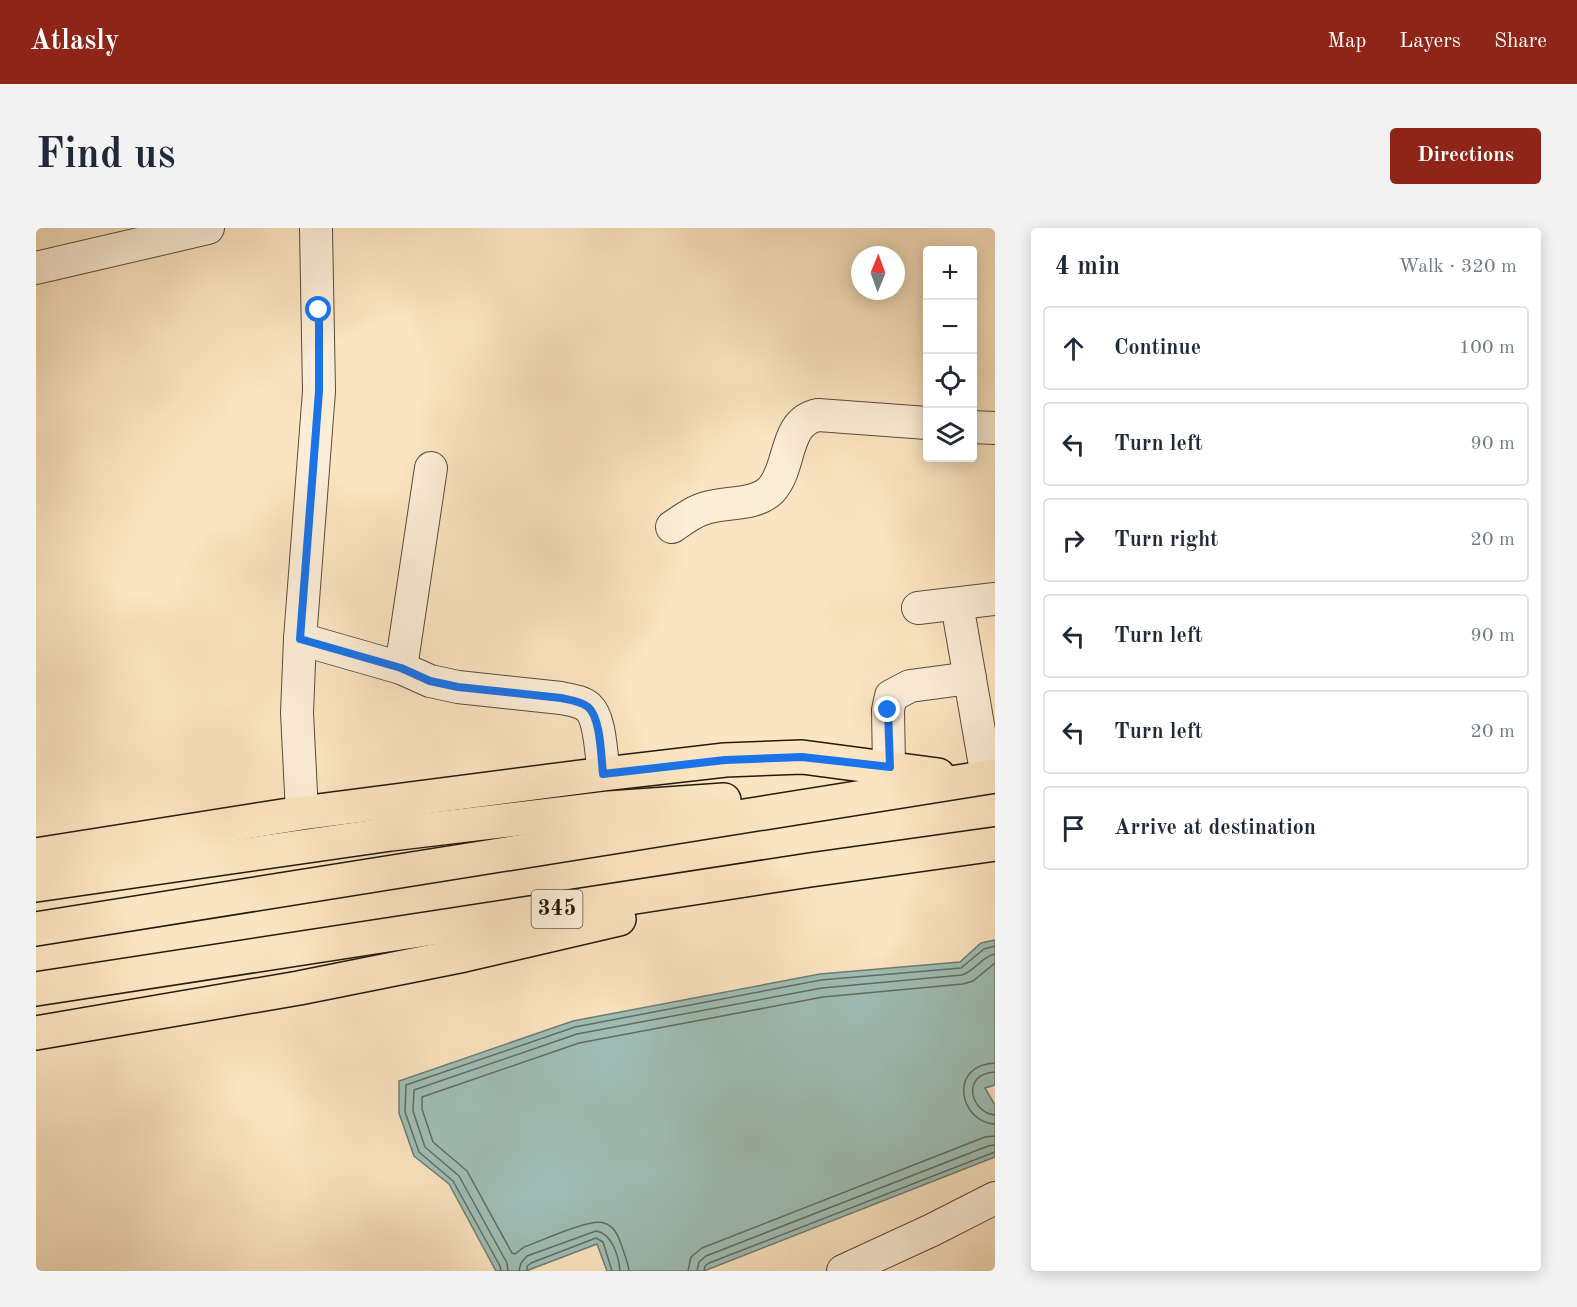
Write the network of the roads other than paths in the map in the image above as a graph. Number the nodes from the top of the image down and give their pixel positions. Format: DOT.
graph roads {
  1 [pos="208,228"];
  2 [pos="316,228"];
  3 [pos="36,268"];
  4 [pos="923,423"];
  5 [pos="977,427"];
  6 [pos="995,428"];
  7 [pos="431,468"];
  8 [pos="672,527"];
  9 [pos="995,599"];
  10 [pos="957,604"];
  11 [pos="918,608"];
  12 [pos="300,639"];
  13 [pos="401,668"];
  14 [pos="970,678"];
  15 [pos="890,767"];
  16 [pos="603,774"];
  17 [pos="983,778"];
  18 [pos="840,800"];
  19 [pos="302,813"];
  20 [pos="995,844"];
  21 [pos="36,855"];
  22 [pos="810,870"];
  23 [pos="36,885"];
  24 [pos="36,929"];
  25 [pos="36,989"];
  26 [pos="36,1033"];
  27 [pos="995,1198"];
  28 [pos="843,1271"];
  1 -- 3 [label="street"];
  2 -- 12 [label="street"];
  4 -- 8 [label="street"];
  5 -- 6 [label="street"];
  7 -- 13 [label="street"];
  9 -- 10 [label="street"];
  10 -- 11 [label="street"];
  10 -- 14 [label="street"];
  12 -- 13 [label="street"];
  12 -- 19 [label="street"];
  13 -- 16 [label="street"];
  14 -- 15 [label="street"];
  14 -- 17 [label="street"];
  15 -- 16 [label="main road"];
  15 -- 17 [label="main road"];
  16 -- 19 [label="main road"];
  17 -- 18 [label="main road"];
  18 -- 23 [label="main road"];
  18 -- 24 [label="main road"];
  19 -- 21 [label="main road"];
  20 -- 22 [label="main road, 345"];
  22 -- 25 [label="main road, 345"];
  22 -- 26 [label="main road"];
  27 -- 28 [label="street"];
}
